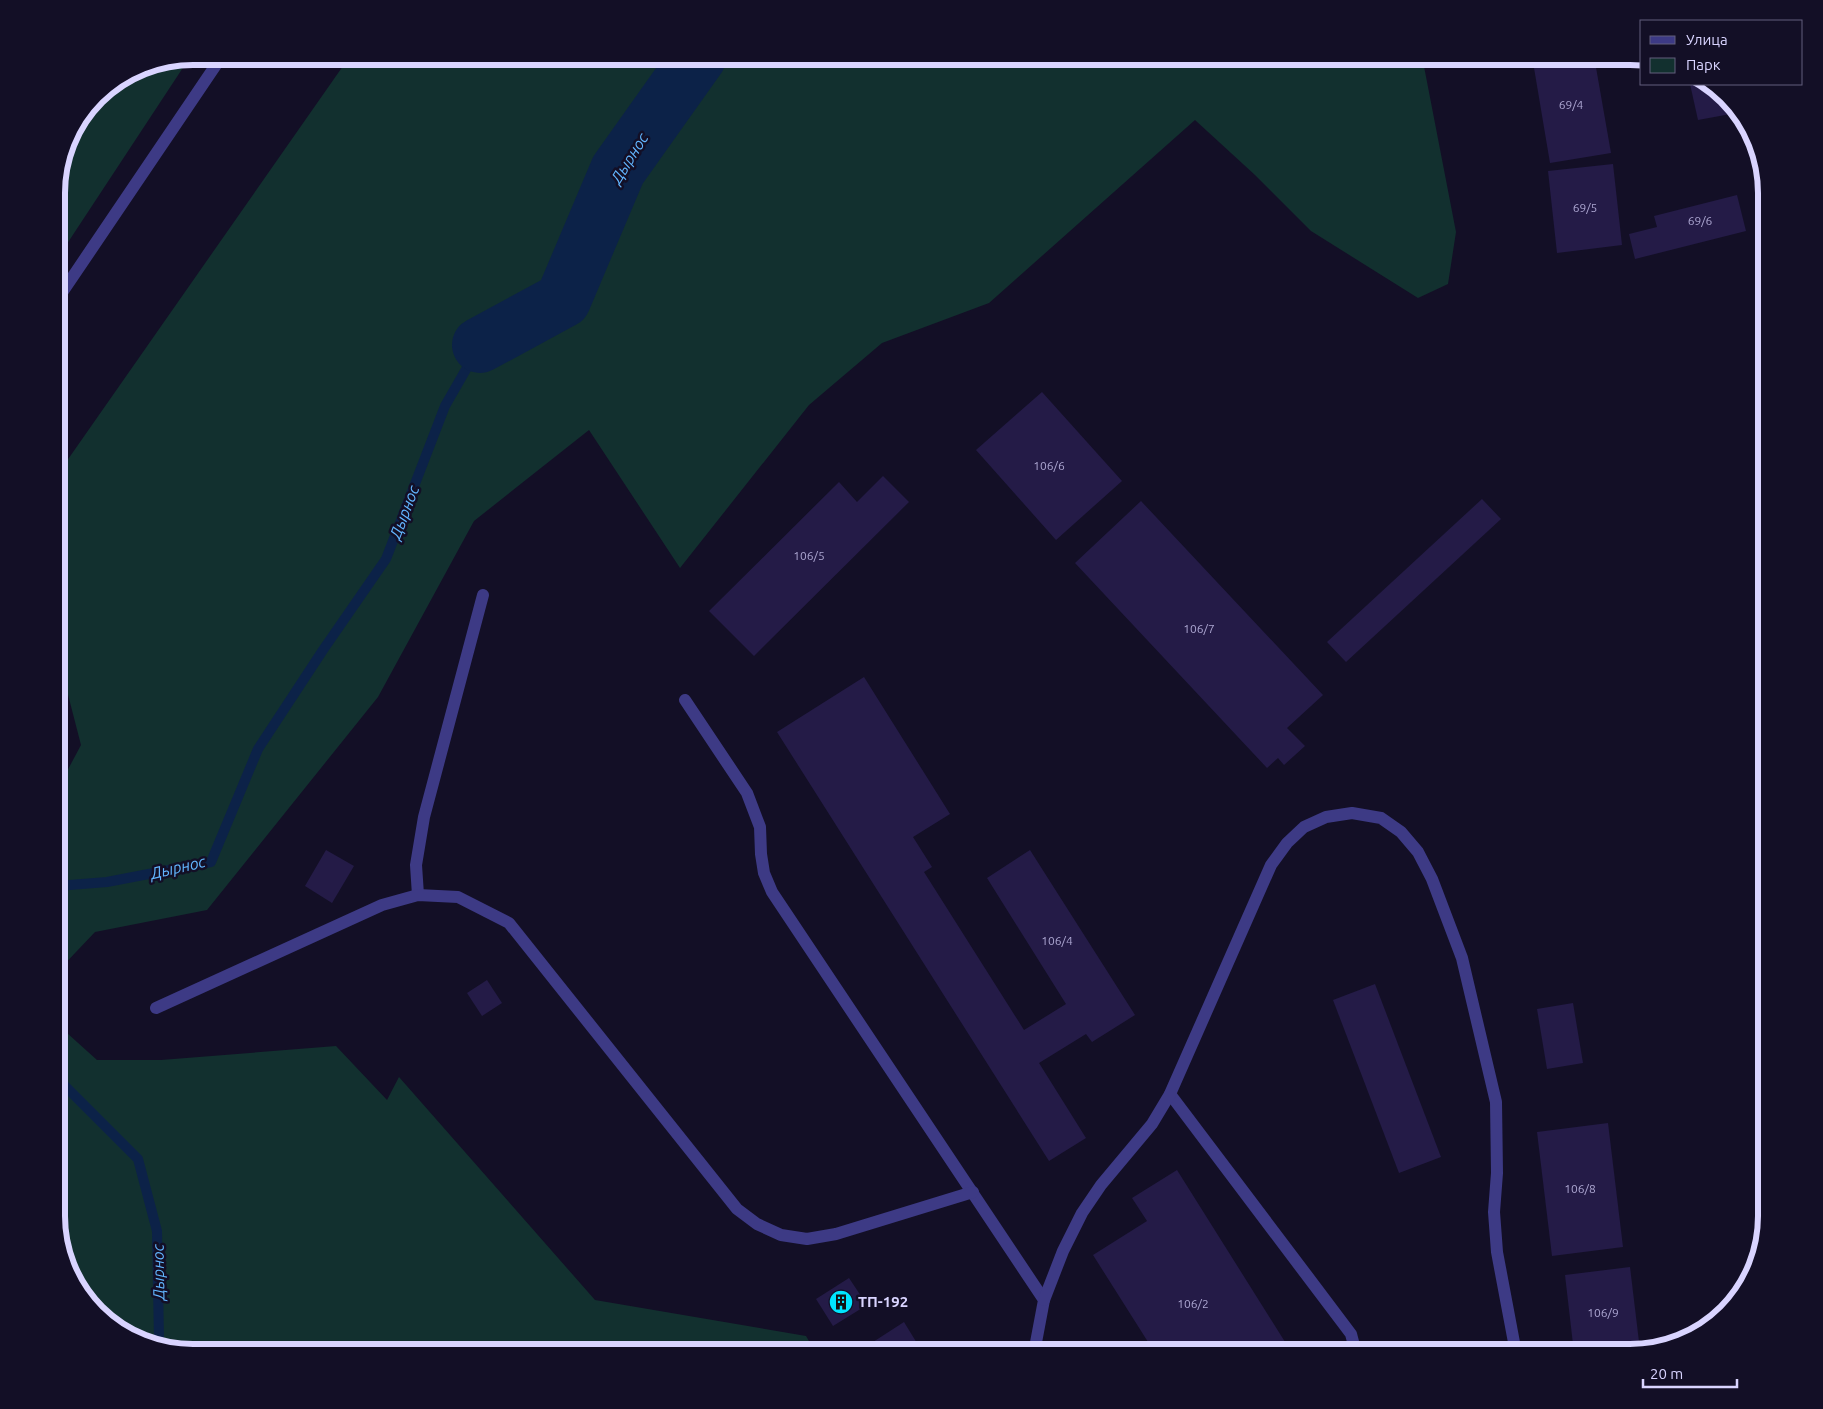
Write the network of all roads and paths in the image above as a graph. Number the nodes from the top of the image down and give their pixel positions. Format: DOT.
graph roads {
  1 [pos="216,65"];
  2 [pos="65,287"];
  3 [pos="483,595"];
  4 [pos="685,700"];
  5 [pos="418,895"];
  6 [pos="156,1008"];
  7 [pos="1170,1094"];
  8 [pos="973,1192"];
  9 [pos="1044,1300"];
  10 [pos="1036,1344"];
  11 [pos="1354,1344"];
  12 [pos="1514,1344"];
  1 -- 2 [label="lane"];
  3 -- 5 [label="lane"];
  4 -- 8 [label="lane"];
  5 -- 6 [label="lane"];
  5 -- 8 [label="lane"];
  7 -- 9 [label="lane"];
  7 -- 11 [label="lane"];
  7 -- 12 [label="lane"];
  8 -- 9 [label="lane"];
  9 -- 10 [label="lane"];
}
